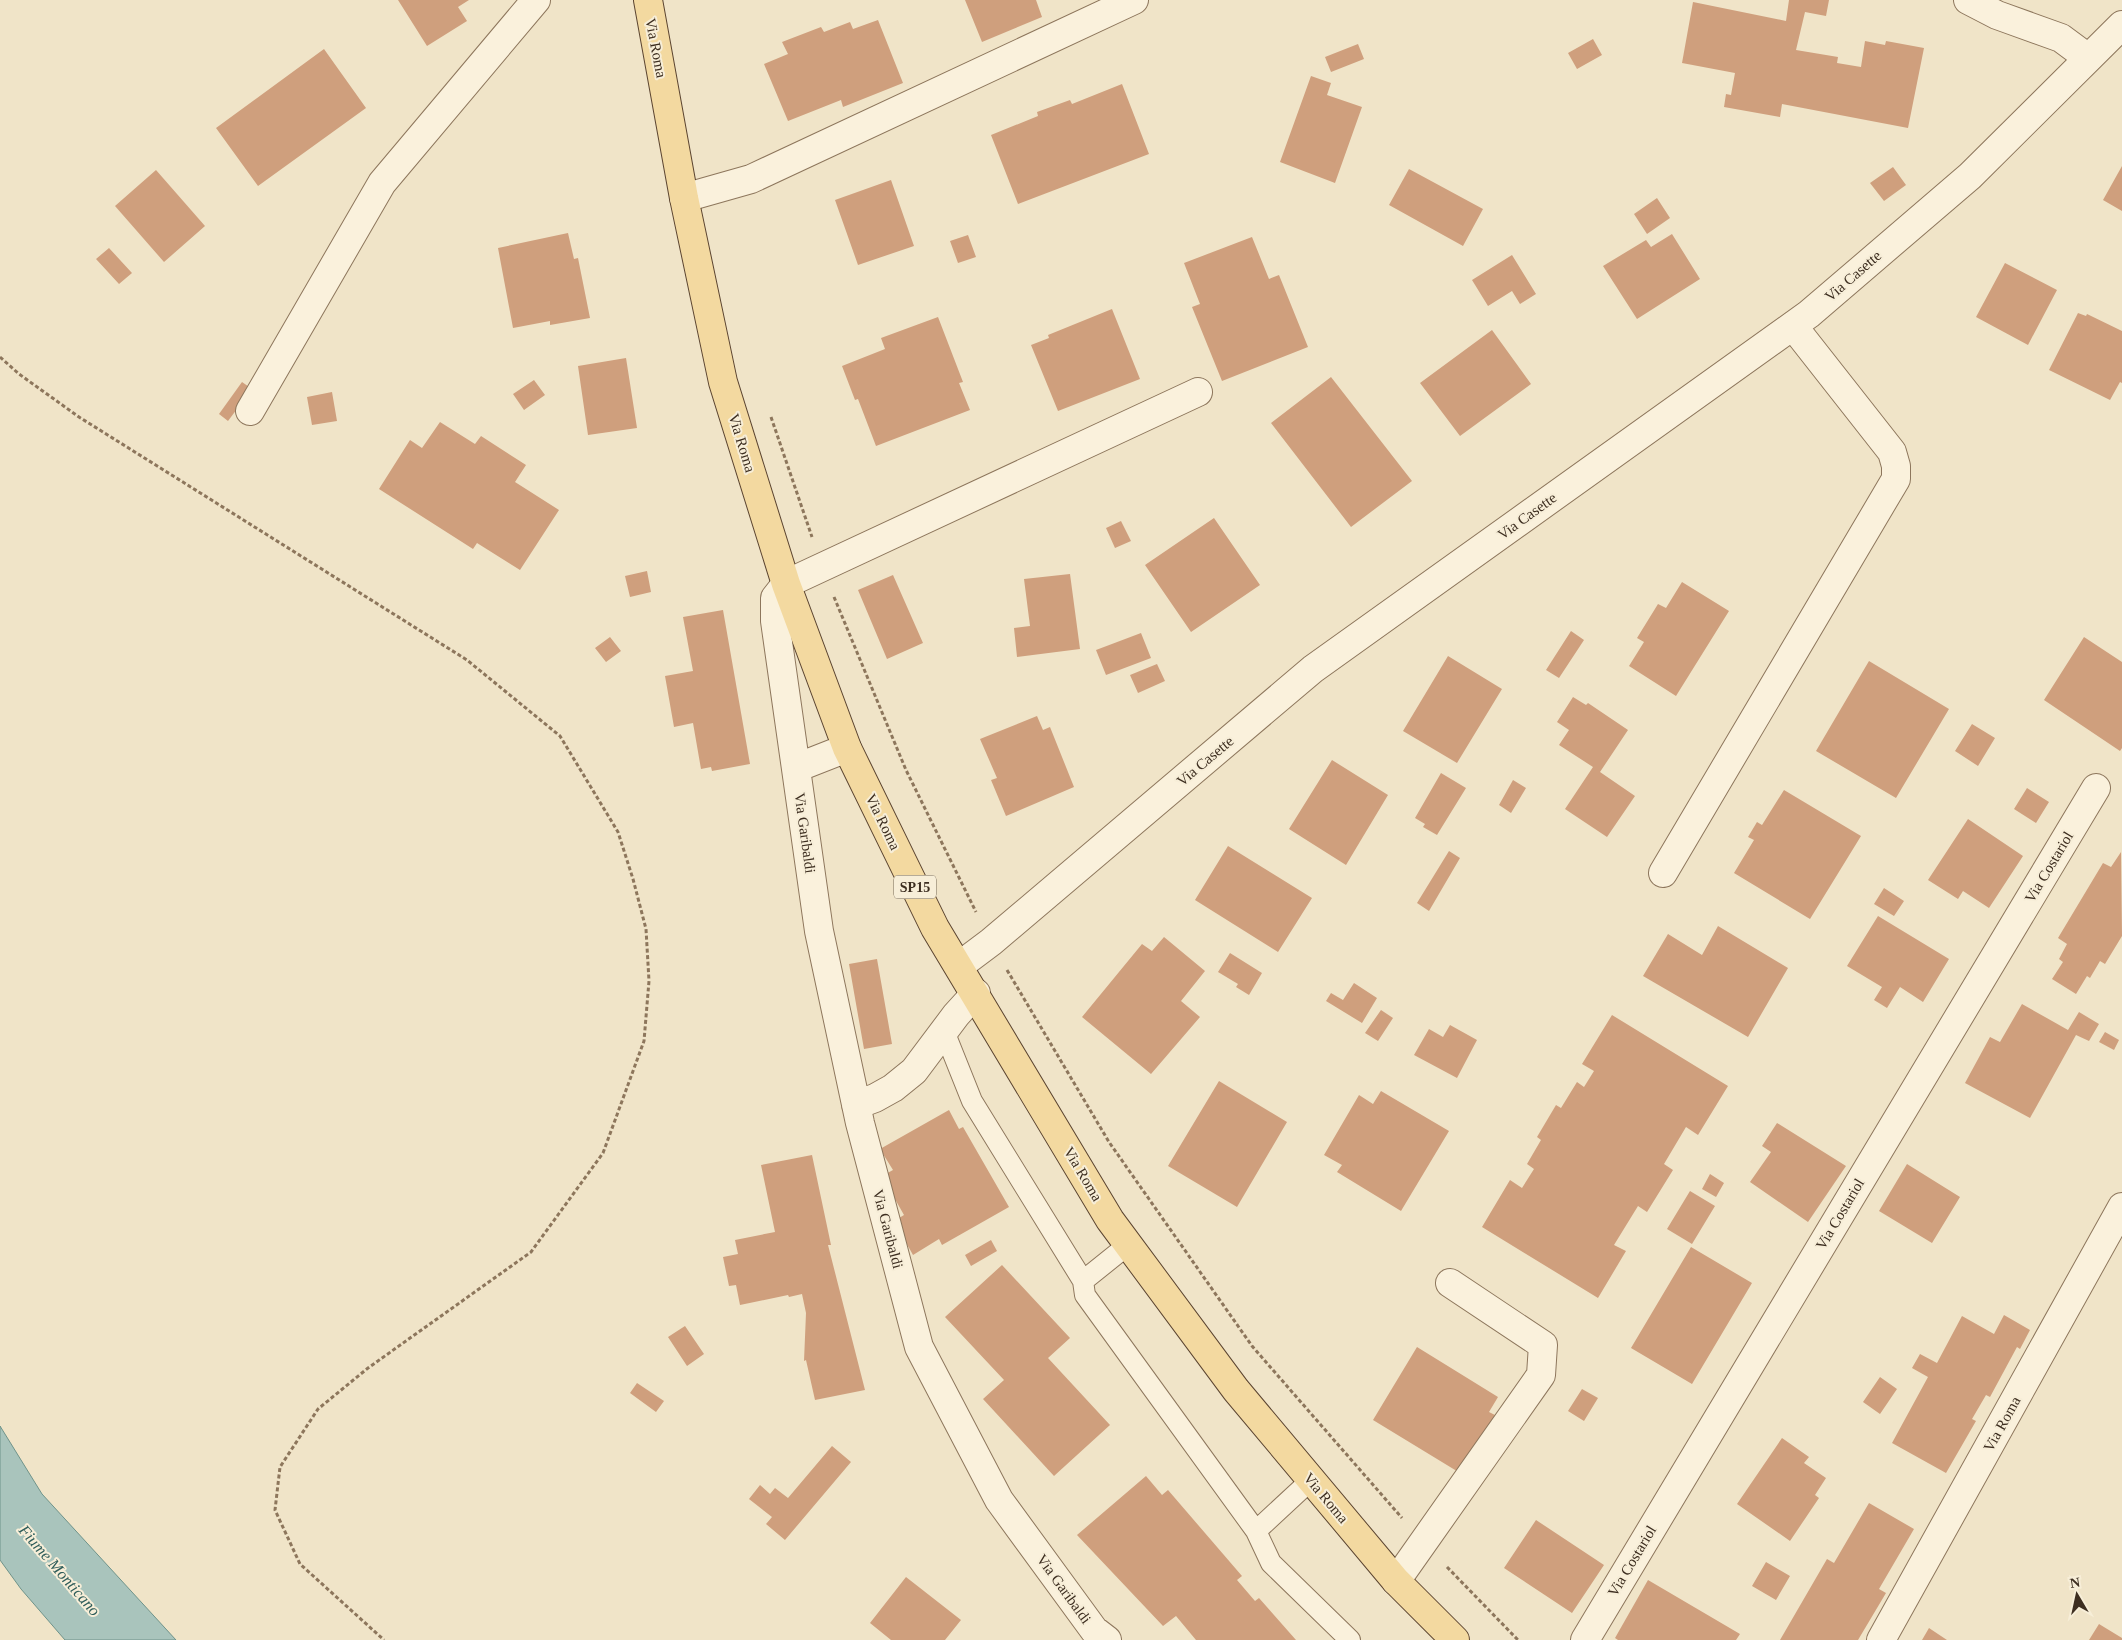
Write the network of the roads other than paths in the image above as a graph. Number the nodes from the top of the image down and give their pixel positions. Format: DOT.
graph roads {
  1 [pos="536,0"];
  2 [pos="648,0"];
  3 [pos="1134,0"];
  4 [pos="1968,0"];
  5 [pos="2122,25"];
  6 [pos="2088,58"];
  7 [pos="684,198"];
  8 [pos="1794,326"];
  9 [pos="1198,392"];
  10 [pos="250,411"];
  11 [pos="786,584"];
  12 [pos="847,748"];
  13 [pos="796,768"];
  14 [pos="2096,788"];
  15 [pos="1663,873"];
  16 [pos="959,966"];
  17 [pos="976,994"];
  18 [pos="944,1031"];
  19 [pos="856,1105"];
  20 [pos="2122,1207"];
  21 [pos="1129,1244"];
  22 [pos="1082,1281"];
  23 [pos="1450,1283"];
  24 [pos="1311,1480"];
  25 [pos="1256,1531"];
  26 [pos="1396,1581"];
  27 [pos="1098,1637"];
  28 [pos="1350,1640"];
  29 [pos="1455,1640"];
  30 [pos="1585,1640"];
  31 [pos="1881,1640"];
  1 -- 10 [label="street"];
  2 -- 7 [label="main road, Via Roma / SP15"];
  3 -- 7 [label="street"];
  4 -- 6 [label="street"];
  5 -- 6 [label="street, Via Casette"];
  6 -- 8 [label="street, Via Casette"];
  7 -- 11 [label="main road, Via Roma / SP15"];
  8 -- 15 [label="street"];
  8 -- 16 [label="street, Via Casette"];
  9 -- 11 [label="street"];
  11 -- 12 [label="main road, Via Roma / SP15"];
  11 -- 13 [label="street, Via Garibaldi"];
  12 -- 13 [label="street"];
  12 -- 16 [label="main road, Via Roma / SP15"];
  13 -- 19 [label="street, Via Garibaldi"];
  14 -- 30 [label="street, Via Costariol"];
  16 -- 17 [label="main road, Via Roma / SP15"];
  17 -- 18 [label="street"];
  17 -- 21 [label="main road, Via Roma / SP15"];
  18 -- 19 [label="street"];
  18 -- 22 [label="lane"];
  19 -- 27 [label="street, Via Garibaldi"];
  20 -- 31 [label="street, Via Roma"];
  21 -- 22 [label="lane"];
  21 -- 24 [label="main road, Via Roma / SP15"];
  22 -- 25 [label="lane"];
  23 -- 26 [label="street"];
  24 -- 25 [label="lane"];
  24 -- 26 [label="main road, Via Roma / SP15"];
  25 -- 28 [label="lane"];
  26 -- 29 [label="main road, Via Roma / SP15"];
}
